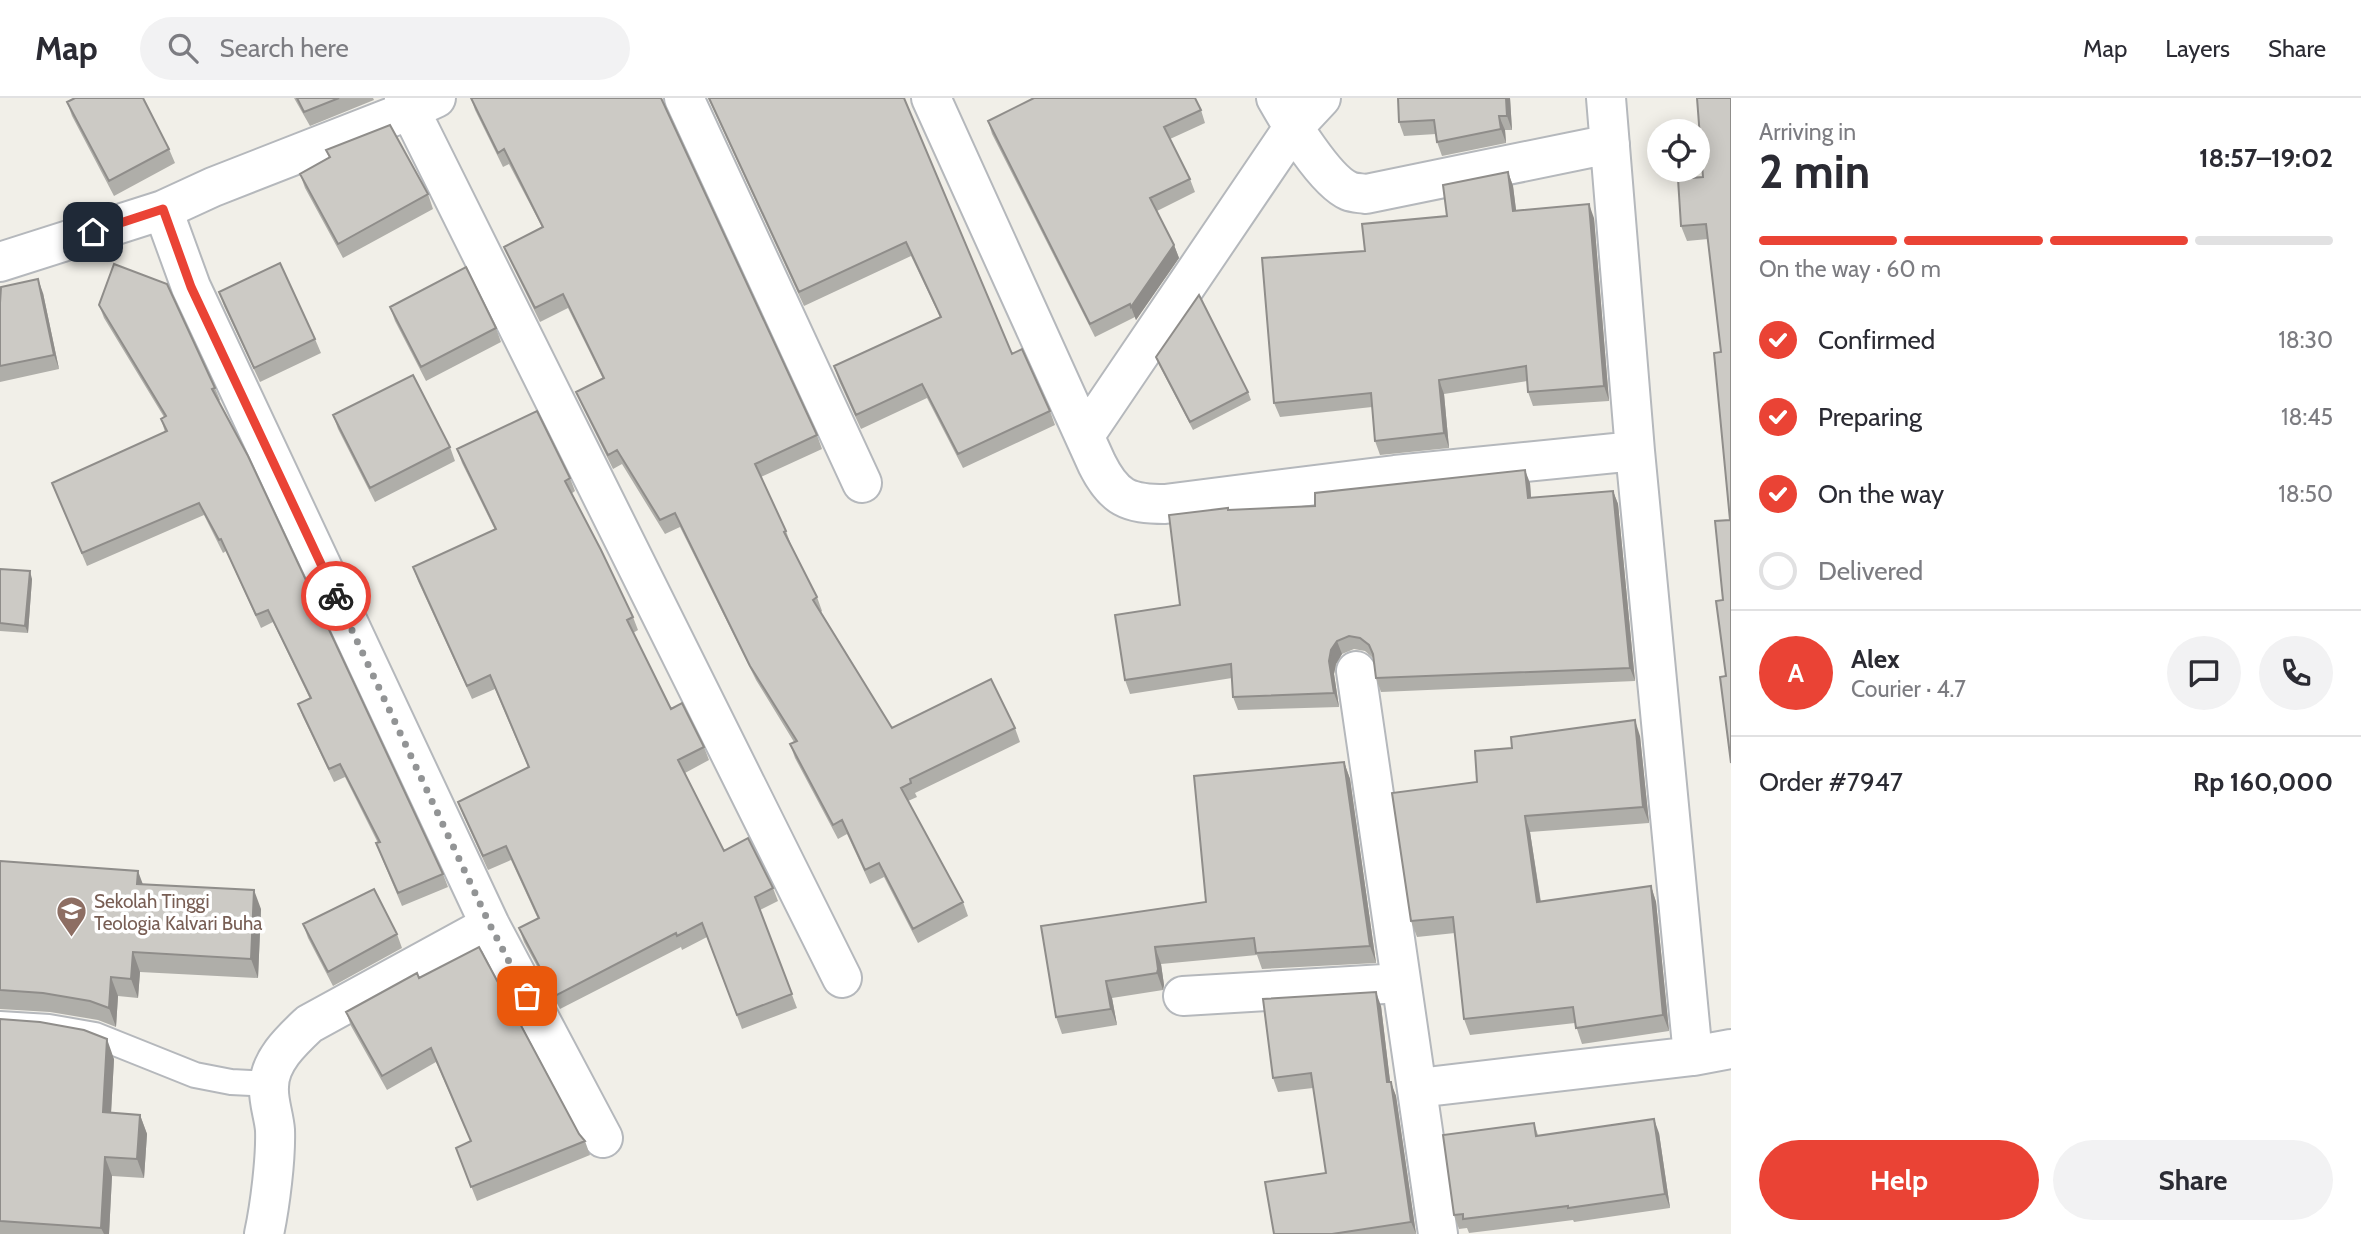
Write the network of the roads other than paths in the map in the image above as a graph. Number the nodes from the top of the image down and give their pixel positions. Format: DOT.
graph roads {
  1 [pos="684,98"];
  2 [pos="931,98"];
  3 [pos="1321,98"];
  4 [pos="1606,98"];
  5 [pos="417,102"];
  6 [pos="1284,113"];
  7 [pos="1610,145"];
  8 [pos="163,209"];
  9 [pos="0,262"];
  10 [pos="1085,435"];
  11 [pos="1635,451"];
  12 [pos="862,483"];
  13 [pos="1356,671"];
  14 [pos="490,925"];
  15 [pos="842,978"];
  16 [pos="1401,983"];
  17 [pos="1183,996"];
  18 [pos="0,1024"];
  19 [pos="1731,1049"];
  20 [pos="1693,1056"];
  21 [pos="268,1084"];
  22 [pos="1418,1088"];
  23 [pos="603,1138"];
  24 [pos="264,1234"];
  25 [pos="1438,1234"];
  1 -- 12 [label="street"];
  2 -- 10 [label="street"];
  3 -- 6 [label="street"];
  4 -- 7 [label="street"];
  5 -- 8 [label="street"];
  5 -- 15 [label="street"];
  6 -- 7 [label="street"];
  6 -- 10 [label="street"];
  7 -- 11 [label="street"];
  8 -- 9 [label="street"];
  8 -- 14 [label="street"];
  10 -- 11 [label="street"];
  11 -- 20 [label="street"];
  13 -- 16 [label="street"];
  14 -- 21 [label="street"];
  14 -- 23 [label="street"];
  16 -- 17 [label="street"];
  16 -- 22 [label="street"];
  18 -- 21 [label="lane"];
  19 -- 20 [label="street"];
  20 -- 22 [label="street"];
  21 -- 24 [label="street"];
  22 -- 25 [label="street"];
}
